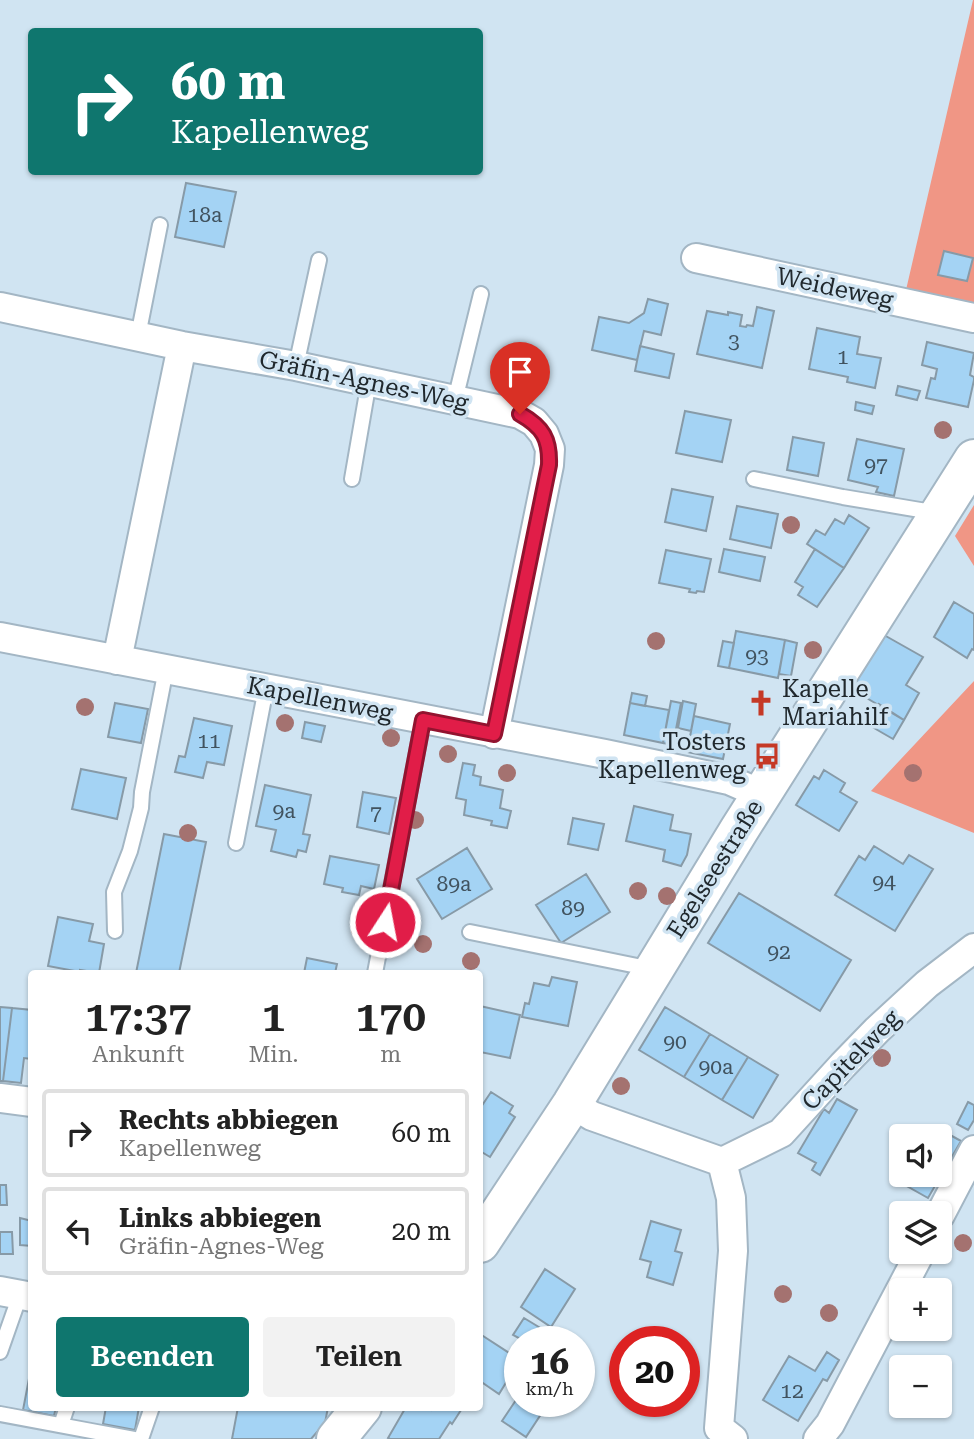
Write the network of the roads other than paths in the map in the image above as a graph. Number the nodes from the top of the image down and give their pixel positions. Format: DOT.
graph roads {
  1 [pos="160,225"];
  2 [pos="696,258"];
  3 [pos="319,260"];
  4 [pos="481,295"];
  5 [pos="0,307"];
  6 [pos="974,318"];
  7 [pos="138,337"];
  8 [pos="182,346"];
  9 [pos="296,366"];
  10 [pos="369,381"];
  11 [pos="455,400"];
  12 [pos="974,459"];
  13 [pos="352,479"];
  14 [pos="754,479"];
  15 [pos="940,513"];
  16 [pos="0,637"];
  17 [pos="117,660"];
  18 [pos="166,669"];
  19 [pos="266,688"];
  20 [pos="423,720"];
  21 [pos="494,734"];
  22 [pos="761,794"];
  23 [pos="236,843"];
  24 [pos="115,930"];
  25 [pos="470,932"];
  26 [pos="974,948"];
  27 [pos="653,969"];
  28 [pos="376,970"];
  29 [pos="0,1098"];
  30 [pos="28,1102"];
  31 [pos="572,1104"];
  32 [pos="974,1150"];
  33 [pos="722,1162"];
  34 [pos="947,1201"];
  35 [pos="483,1238"];
  36 [pos="914,1264"];
  37 [pos="17,1294"];
  38 [pos="0,1352"];
  39 [pos="66,1411"];
  40 [pos="151,1411"];
  41 [pos="359,1411"];
  42 [pos="0,1414"];
  43 [pos="61,1425"];
  44 [pos="722,1435"];
  45 [pos="134,1439"];
  46 [pos="141,1439"];
  47 [pos="336,1439"];
  48 [pos="818,1439"];
  1 -- 7 [label="lane"];
  2 -- 6 [label="street, Weideweg"];
  3 -- 9 [label="lane"];
  4 -- 11 [label="lane"];
  5 -- 7 [label="street, Gräfin-Agnes-Weg"];
  7 -- 8 [label="street, Gräfin-Agnes-Weg"];
  8 -- 9 [label="street, Gräfin-Agnes-Weg"];
  8 -- 17 [label="street"];
  9 -- 10 [label="street, Gräfin-Agnes-Weg"];
  10 -- 11 [label="street, Gräfin-Agnes-Weg"];
  10 -- 13 [label="lane"];
  11 -- 21 [label="street, Gräfin-Agnes-Weg"];
  12 -- 15 [label="street, Egelseestraße"];
  14 -- 15 [label="lane"];
  15 -- 22 [label="street, Egelseestraße"];
  16 -- 17 [label="street, Kapellenweg"];
  17 -- 18 [label="street, Kapellenweg"];
  18 -- 19 [label="street, Kapellenweg"];
  18 -- 24 [label="lane"];
  19 -- 20 [label="street, Kapellenweg"];
  19 -- 23 [label="lane"];
  20 -- 21 [label="street, Kapellenweg"];
  20 -- 28 [label="lane"];
  21 -- 22 [label="street, Kapellenweg"];
  22 -- 27 [label="street, Egelseestraße"];
  25 -- 27 [label="lane"];
  26 -- 33 [label="street, Capitelweg"];
  27 -- 31 [label="street, Egelseestraße"];
  29 -- 30 [label="street"];
  31 -- 33 [label="street"];
  31 -- 35 [label="street, Egelseestraße"];
  32 -- 34 [label="street"];
  33 -- 44 [label="street"];
  36 -- 48 [label="street"];
  37 -- 38 [label="lane"];
  39 -- 43 [label="lane"];
  40 -- 46 [label="lane"];
  41 -- 47 [label="street"];
  42 -- 43 [label="lane"];
  43 -- 45 [label="lane"];
}
